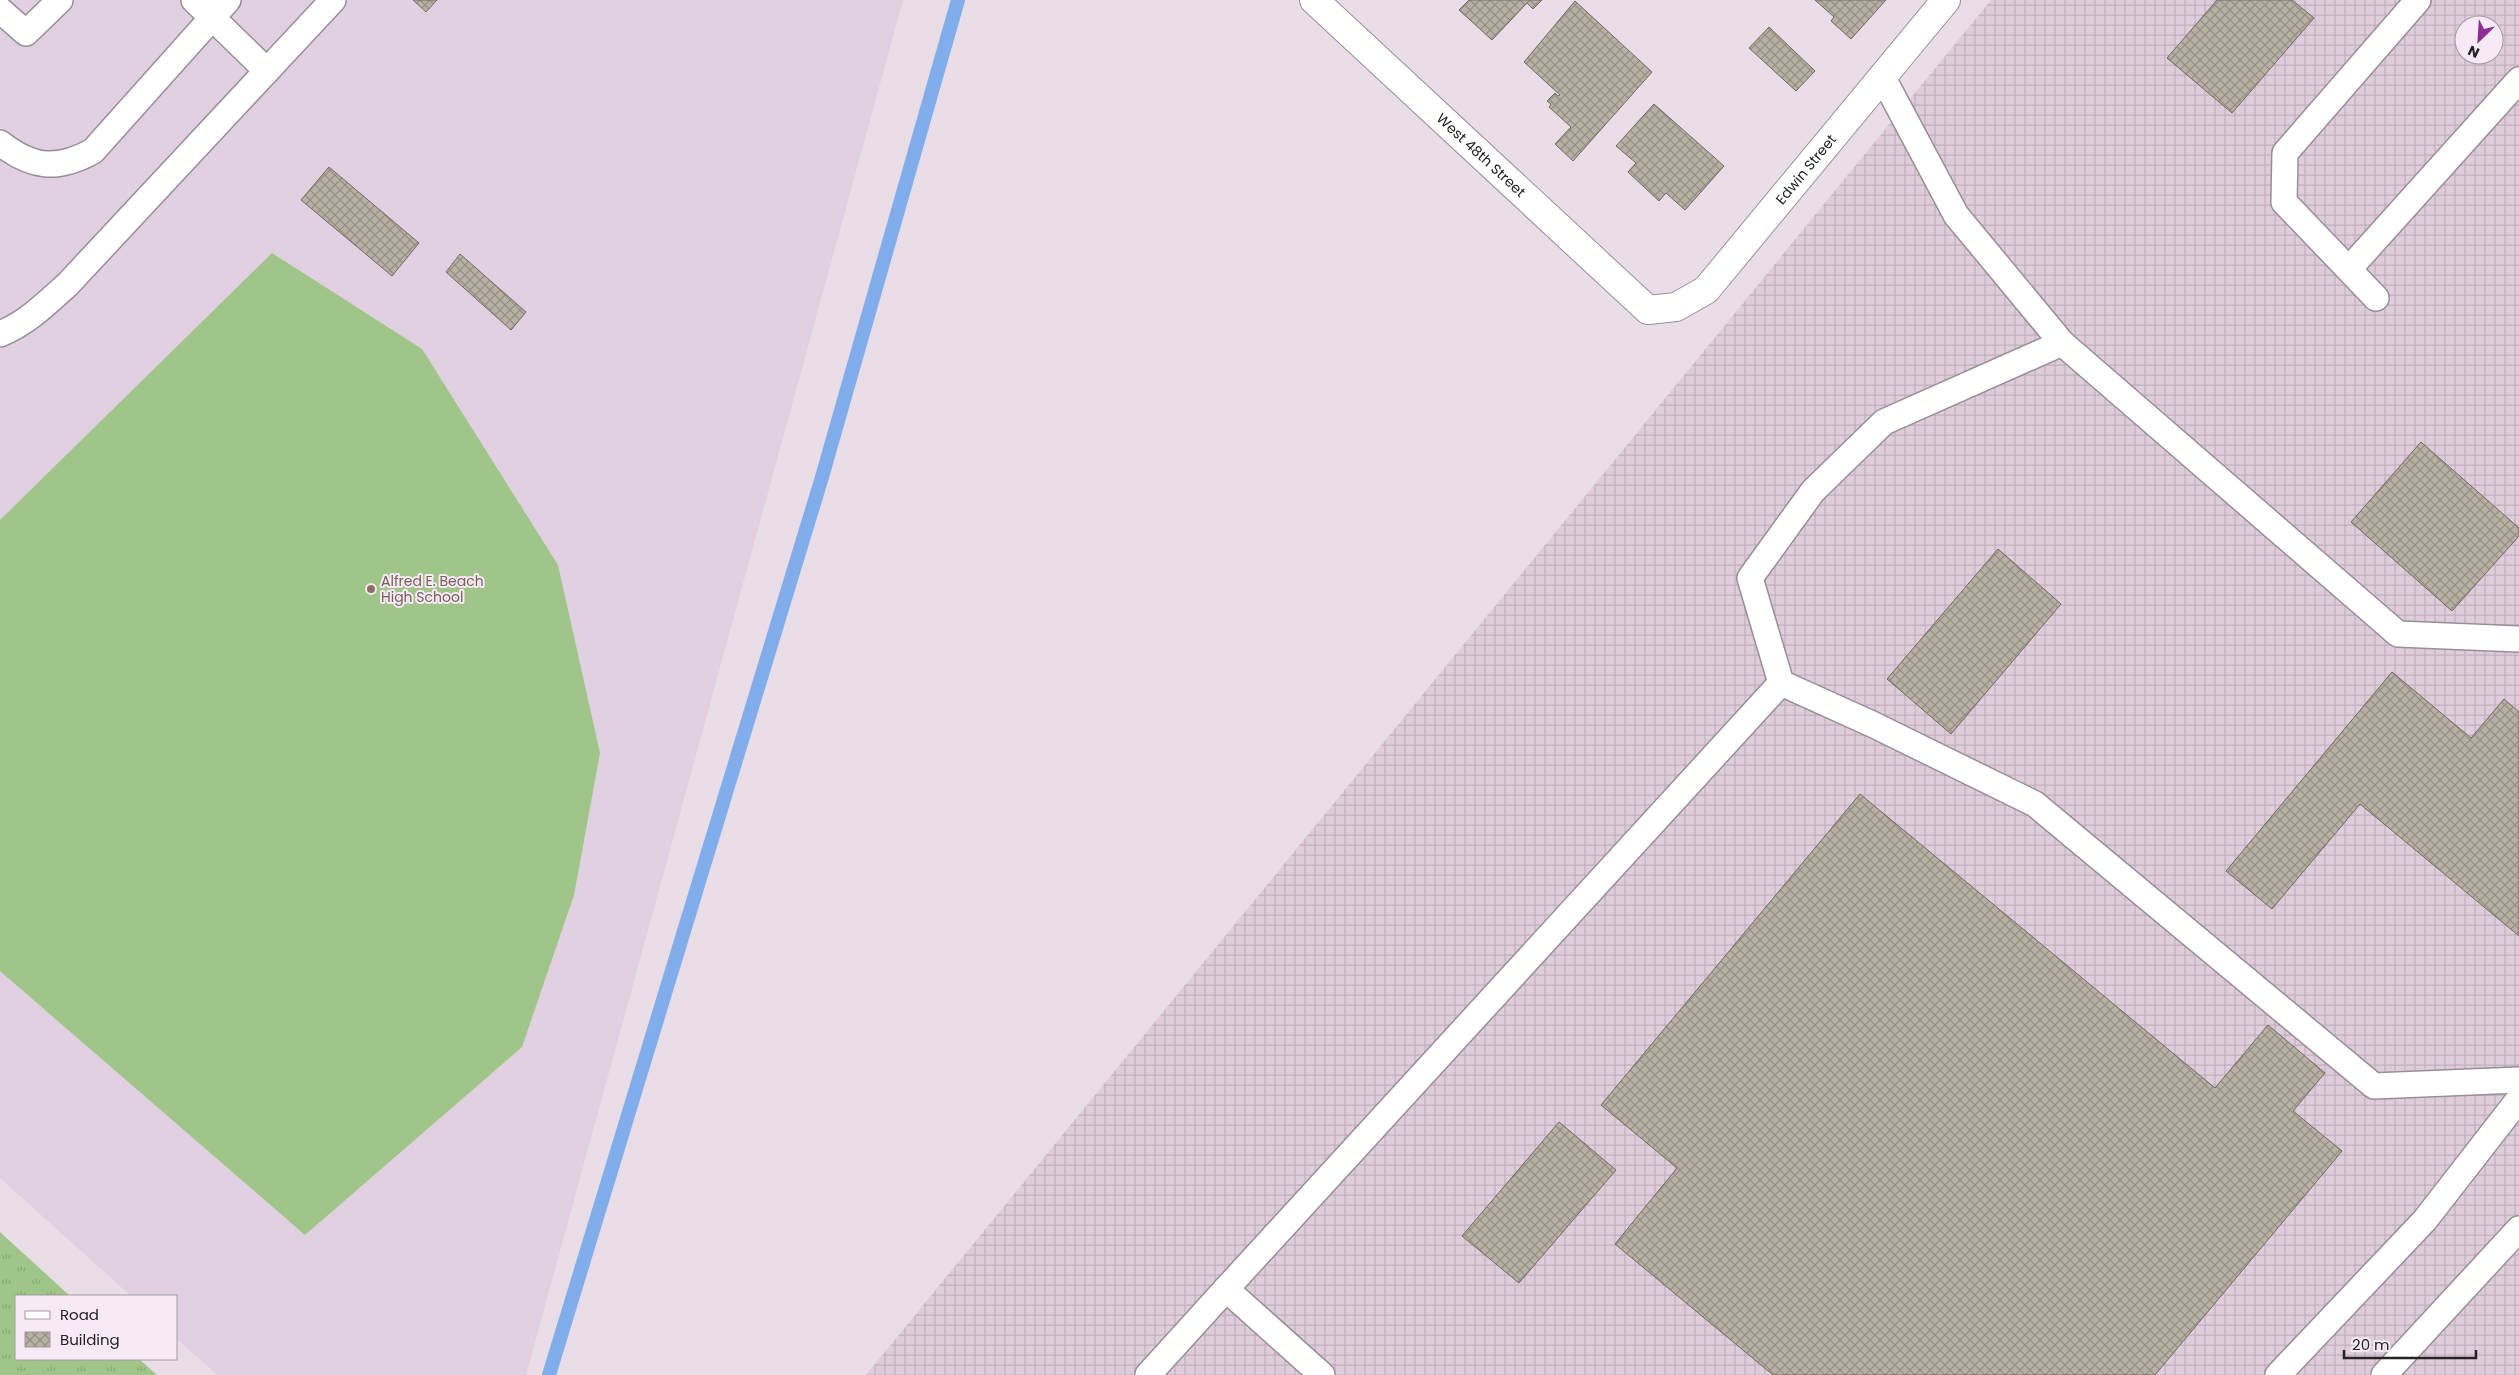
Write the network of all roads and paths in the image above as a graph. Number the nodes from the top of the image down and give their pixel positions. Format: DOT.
graph roads {
  1 [pos="60,0"];
  2 [pos="194,0"];
  3 [pos="333,0"];
  4 [pos="1314,0"];
  5 [pos="1946,0"];
  6 [pos="2418,0"];
  7 [pos="220,9"];
  8 [pos="0,10"];
  9 [pos="267,71"];
  10 [pos="1882,76"];
  11 [pos="2519,80"];
  12 [pos="0,143"];
  13 [pos="2348,269"];
  14 [pos="2376,298"];
  15 [pos="1648,310"];
  16 [pos="0,334"];
  17 [pos="2062,343"];
  18 [pos="2519,639"];
  19 [pos="1781,683"];
  20 [pos="2519,1080"];
  21 [pos="2519,1099"];
  22 [pos="2519,1229"];
  23 [pos="1226,1289"];
  24 [pos="1148,1375"];
  25 [pos="1322,1375"];
  26 [pos="2278,1375"];
  27 [pos="2384,1375"];
  1 -- 8 [label="lane"];
  2 -- 7 [label="lane"];
  3 -- 9 [label="lane"];
  4 -- 15 [label="street, West 48th Street"];
  5 -- 10 [label="street, Edwin Street"];
  6 -- 13 [label="lane"];
  7 -- 9 [label="lane"];
  7 -- 12 [label="lane"];
  9 -- 16 [label="lane"];
  10 -- 15 [label="street, Edwin Street"];
  10 -- 17 [label="lane"];
  11 -- 13 [label="lane"];
  13 -- 14 [label="lane"];
  17 -- 18 [label="lane"];
  17 -- 19 [label="lane"];
  19 -- 20 [label="lane"];
  19 -- 23 [label="lane"];
  21 -- 26 [label="lane"];
  22 -- 27 [label="lane"];
  23 -- 24 [label="lane"];
  23 -- 25 [label="lane"];
}
